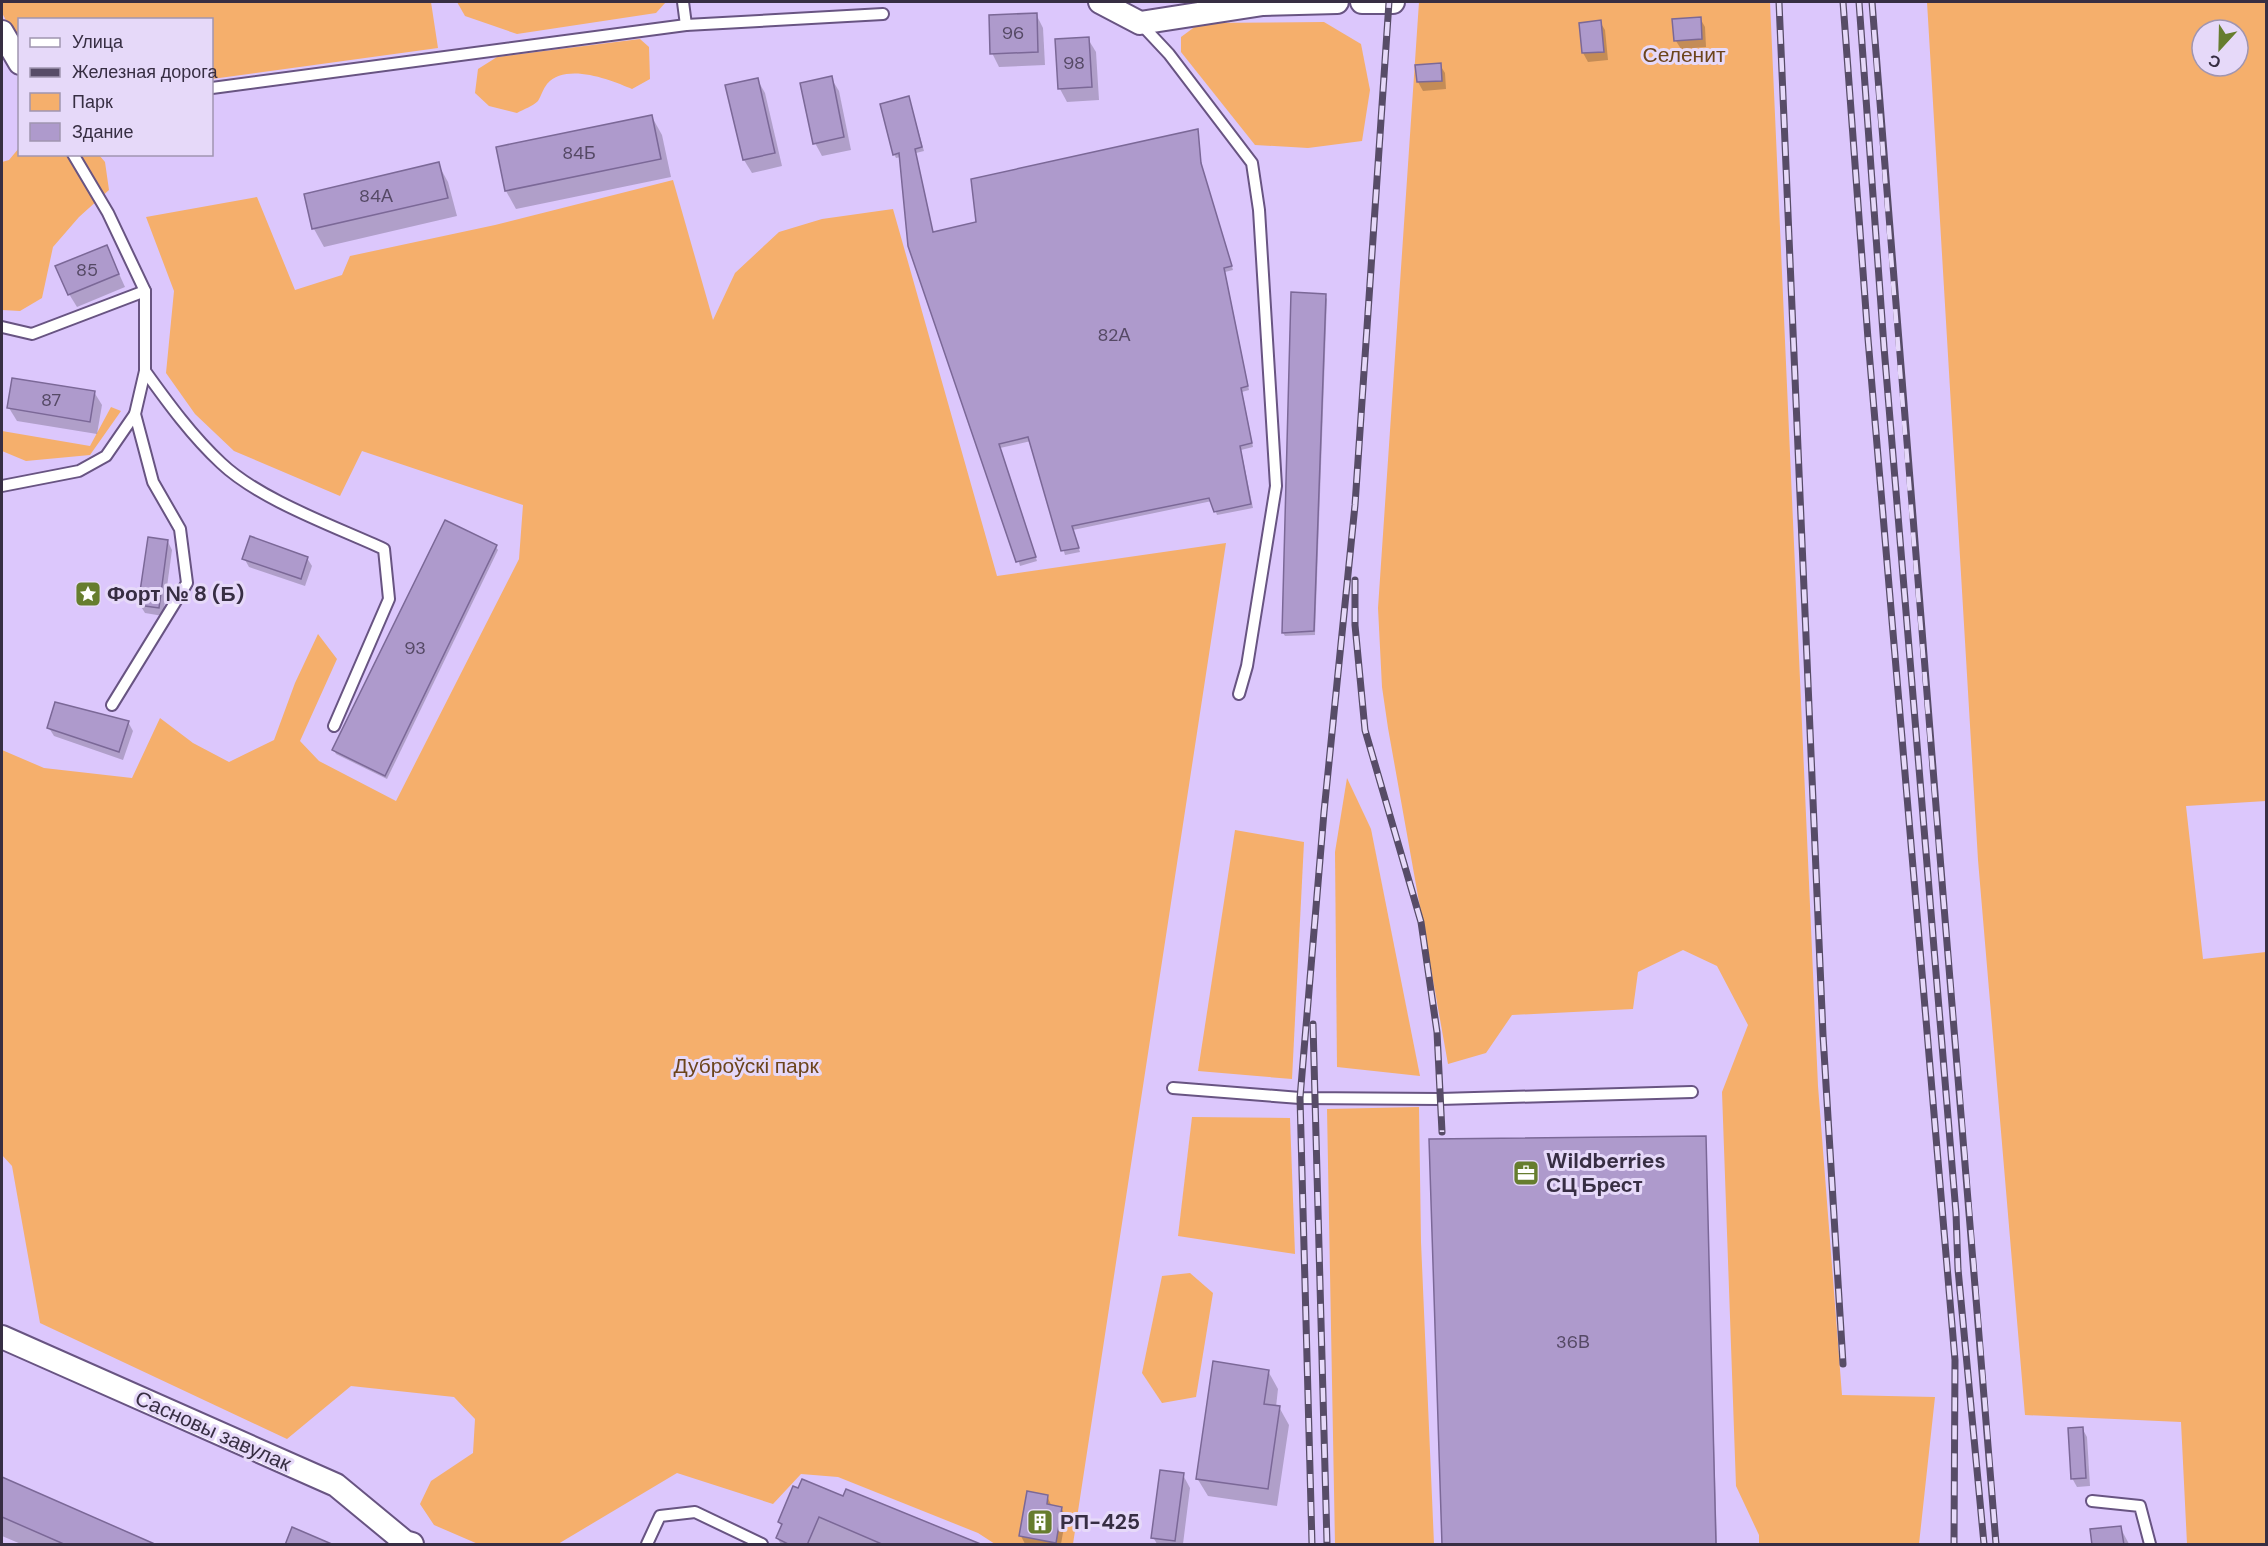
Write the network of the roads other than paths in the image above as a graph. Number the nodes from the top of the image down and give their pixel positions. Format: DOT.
graph roads {
  1 [pos="683,2"];
  2 [pos="1100,2"];
  3 [pos="1336,2"];
  4 [pos="1362,2"];
  5 [pos="1393,2"];
  6 [pos="1183,8"];
  7 [pos="883,14"];
  8 [pos="1140,23"];
  9 [pos="686,25"];
  10 [pos="2,32"];
  11 [pos="18,60"];
  12 [pos="213,88"];
  13 [pos="74,156"];
  14 [pos="145,291"];
  15 [pos="2,327"];
  16 [pos="145,371"];
  17 [pos="135,414"];
  18 [pos="2,486"];
  19 [pos="1239,694"];
  20 [pos="112,705"];
  21 [pos="334,726"];
  22 [pos="1173,1088"];
  23 [pos="1692,1092"];
  24 [pos="2,1337"];
  25 [pos="2092,1501"];
  26 [pos="412,1545"];
  27 [pos="647,1545"];
  28 [pos="762,1545"];
  29 [pos="2150,1545"];
  1 -- 9 [label="lane"];
  2 -- 8 [label="street"];
  3 -- 6 [label="street"];
  4 -- 5 [label="street"];
  6 -- 8 [label="street"];
  7 -- 9 [label="lane"];
  8 -- 19 [label="lane"];
  9 -- 12 [label="lane"];
  10 -- 11 [label="street"];
  13 -- 14 [label="lane"];
  14 -- 15 [label="lane"];
  14 -- 16 [label="lane"];
  16 -- 17 [label="lane"];
  16 -- 21 [label="lane"];
  17 -- 18 [label="lane"];
  17 -- 20 [label="lane"];
  22 -- 23 [label="lane"];
  24 -- 26 [label="street, Сасновы завулак"];
  25 -- 29 [label="lane"];
  27 -- 28 [label="lane"];
}
